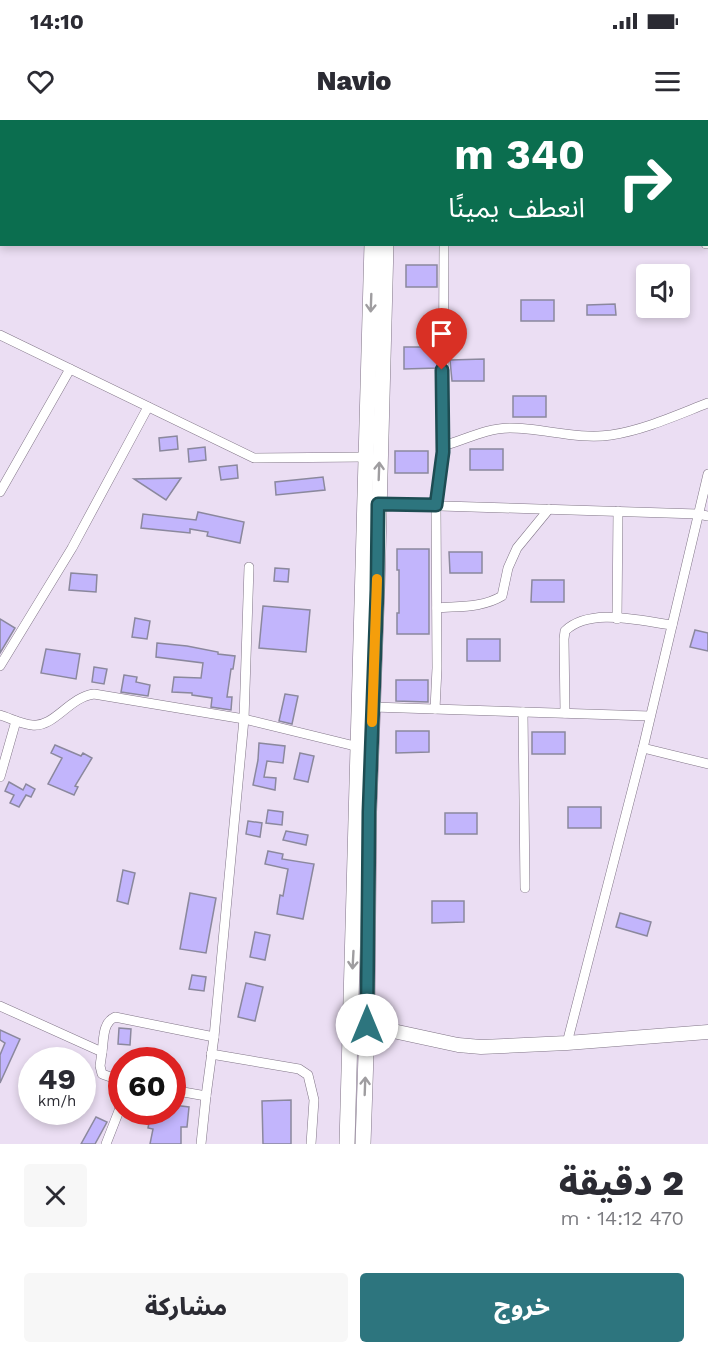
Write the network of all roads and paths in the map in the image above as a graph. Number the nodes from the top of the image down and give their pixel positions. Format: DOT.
graph roads {
  1 [pos="372,246"];
  2 [pos="386,246"];
  3 [pos="444,246"];
  4 [pos="0,335"];
  5 [pos="70,369"];
  6 [pos="708,403"];
  7 [pos="148,406"];
  8 [pos="443,446"];
  9 [pos="366,457"];
  10 [pos="708,474"];
  11 [pos="0,492"];
  12 [pos="378,504"];
  13 [pos="436,505"];
  14 [pos="549,509"];
  15 [pos="618,511"];
  16 [pos="703,515"];
  17 [pos="249,567"];
  18 [pos="437,608"];
  19 [pos="617,619"];
  20 [pos="672,625"];
  21 [pos="0,666"];
  22 [pos="373,707"];
  23 [pos="435,709"];
  24 [pos="523,712"];
  25 [pos="565,713"];
  26 [pos="0,715"];
  27 [pos="650,716"];
  28 [pos="244,719"];
  29 [pos="16,720"];
  30 [pos="643,748"];
  31 [pos="365,749"];
  32 [pos="708,764"];
  33 [pos="0,777"];
  34 [pos="525,888"];
  35 [pos="0,1006"];
  36 [pos="349,1022"];
  37 [pos="367,1025"];
  38 [pos="708,1032"];
  39 [pos="214,1037"];
  40 [pos="567,1043"];
  41 [pos="102,1053"];
  42 [pos="211,1054"];
  43 [pos="108,1076"];
  44 [pos="186,1092"];
  45 [pos="206,1096"];
  46 [pos="113,1125"];
  47 [pos="106,1144"];
  48 [pos="201,1144"];
  49 [pos="311,1144"];
  50 [pos="347,1144"];
  51 [pos="363,1144"];
  1 -- 9 [label="main road, one-way"];
  12 -- 2 [label="main road, one-way"];
  3 -- 8 [label="street"];
  4 -- 5 [label="street"];
  5 -- 7 [label="street"];
  5 -- 11 [label="street"];
  6 -- 8 [label="street"];
  7 -- 9 [label="street"];
  7 -- 21 [label="street"];
  8 -- 13 [label="street"];
  9 -- 31 [label="main road"];
  10 -- 16 [label="street"];
  12 -- 13 [label="street"];
  12 -- 22 [label="main road"];
  13 -- 14 [label="street"];
  13 -- 18 [label="street"];
  14 -- 15 [label="street"];
  14 -- 18 [label="street"];
  15 -- 16 [label="street"];
  15 -- 19 [label="street"];
  16 -- 20 [label="street"];
  17 -- 28 [label="street"];
  18 -- 23 [label="street"];
  19 -- 20 [label="street"];
  19 -- 25 [label="street"];
  20 -- 27 [label="street"];
  22 -- 23 [label="street"];
  22 -- 31 [label="main road"];
  23 -- 24 [label="street"];
  24 -- 25 [label="street"];
  24 -- 34 [label="street"];
  25 -- 27 [label="street"];
  26 -- 29 [label="street"];
  27 -- 30 [label="street"];
  28 -- 29 [label="street"];
  28 -- 31 [label="street"];
  28 -- 39 [label="street"];
  29 -- 33 [label="street"];
  30 -- 32 [label="street"];
  30 -- 40 [label="street"];
  31 -- 36 [label="main road, one-way"];
  31 -- 37 [label="main road"];
  35 -- 41 [label="street"];
  36 -- 37 [label="street"];
  36 -- 50 [label="main road"];
  37 -- 40 [label="street"];
  51 -- 37 [label="main road, one-way"];
  38 -- 40 [label="street"];
  39 -- 41 [label="street"];
  39 -- 42 [label="street"];
  41 -- 43 [label="street"];
  42 -- 45 [label="street"];
  42 -- 49 [label="street"];
  44 -- 45 [label="street"];
  45 -- 48 [label="street"];
  46 -- 47 [label="street"];
}
